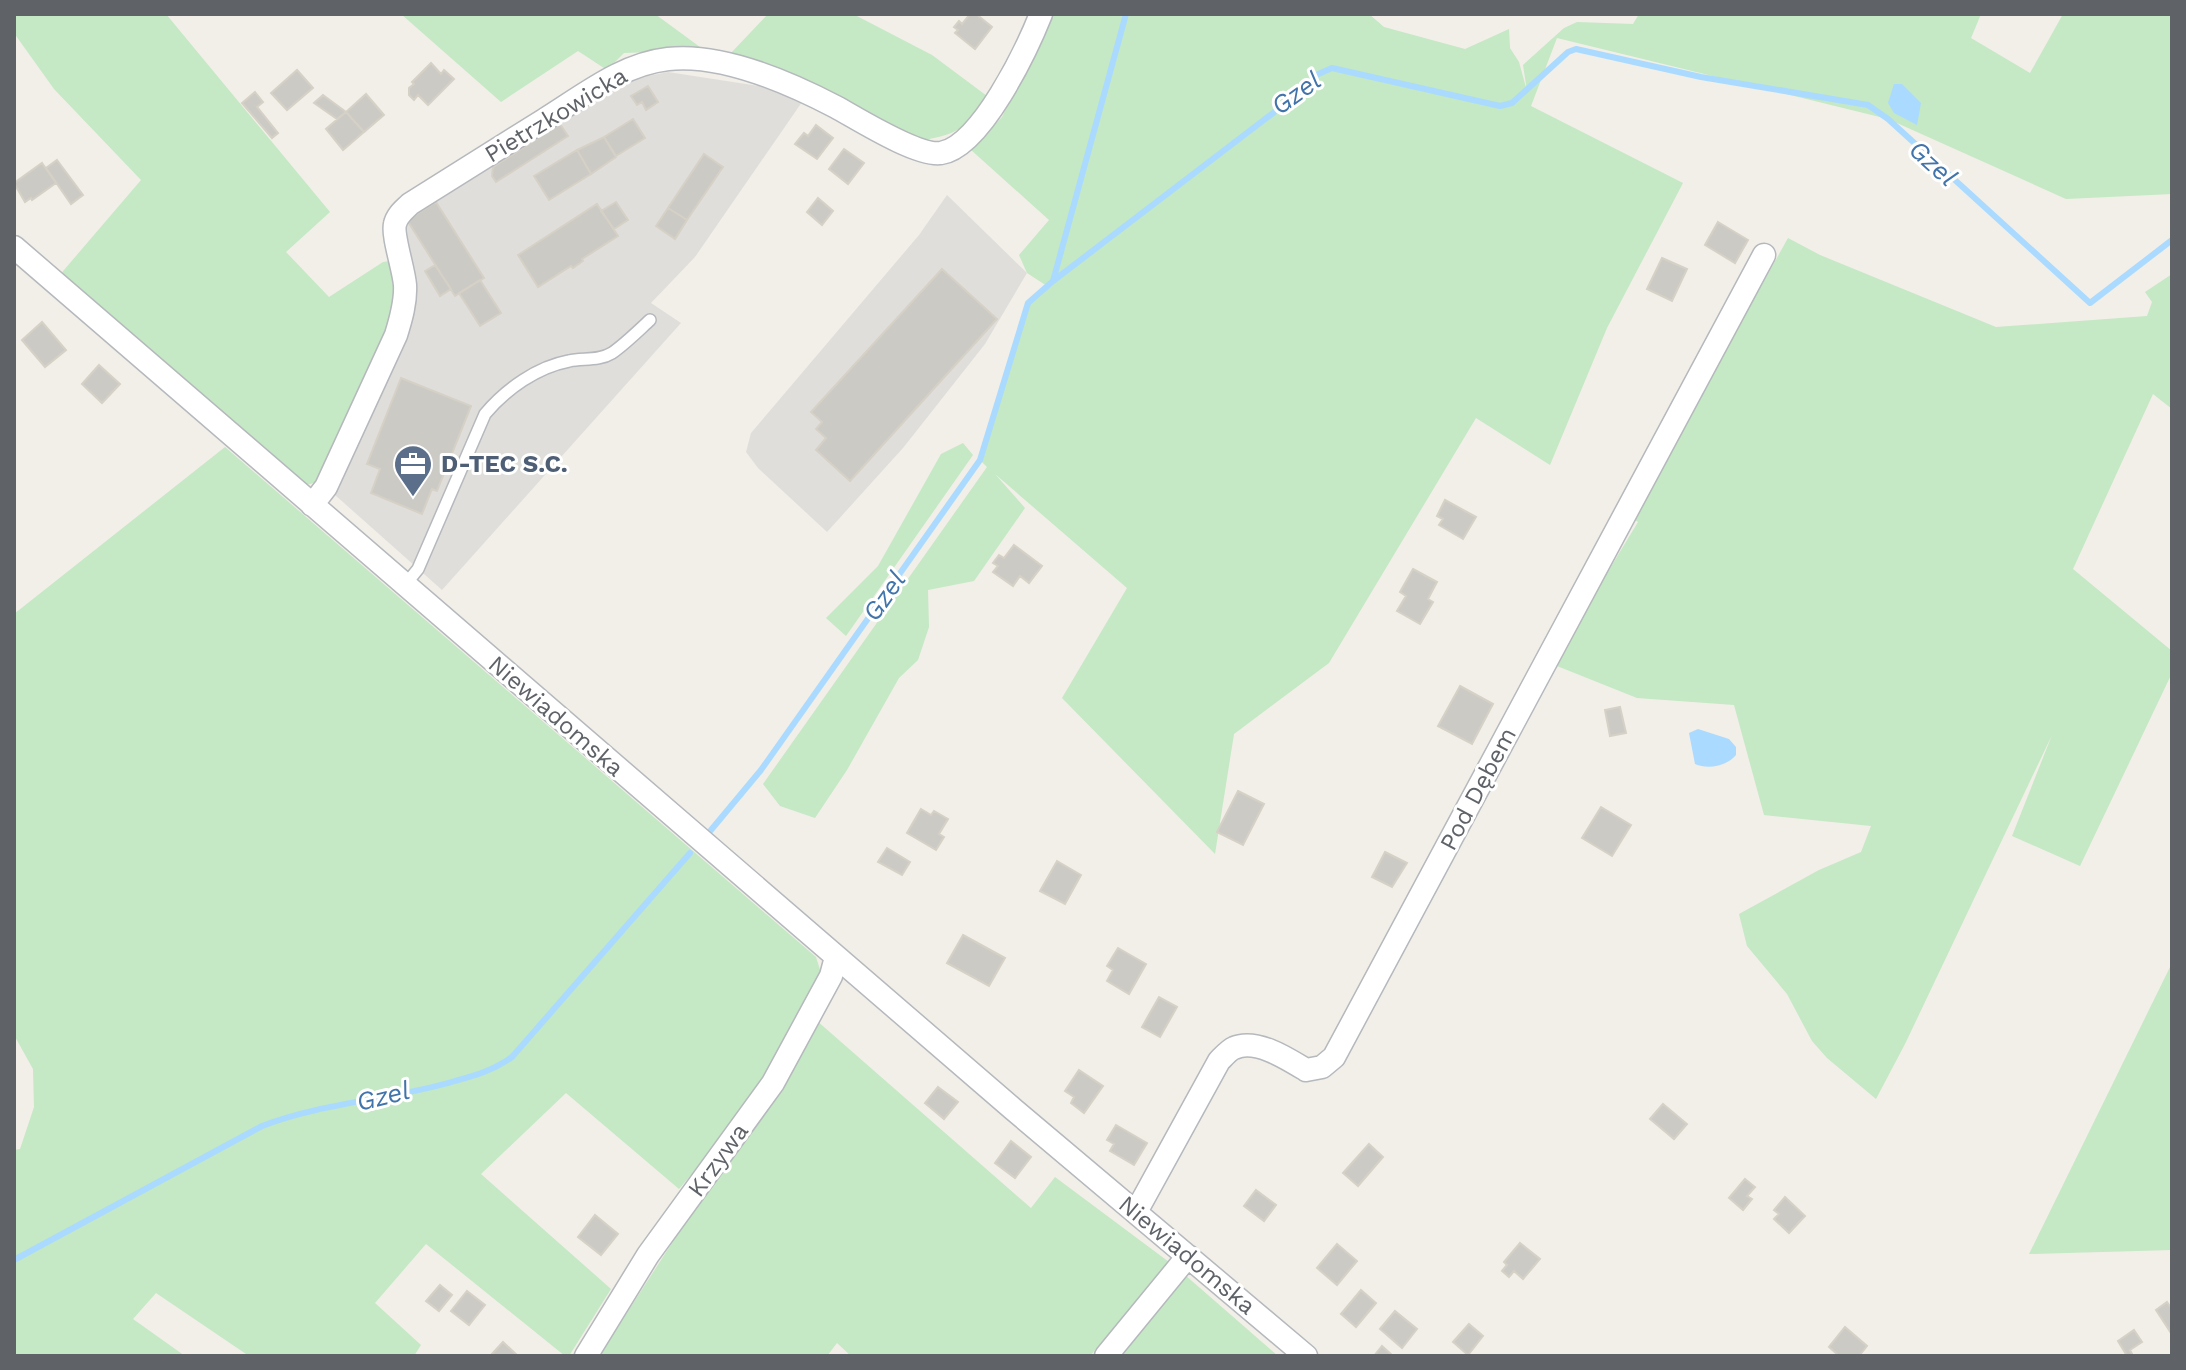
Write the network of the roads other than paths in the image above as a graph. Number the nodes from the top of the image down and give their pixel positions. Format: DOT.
graph roads {
  1 [pos="1041,14"];
  2 [pos="14,247"];
  3 [pos="1764,255"];
  4 [pos="650,320"];
  5 [pos="312,505"];
  6 [pos="405,585"];
  7 [pos="836,957"];
  8 [pos="1136,1212"];
  9 [pos="1188,1256"];
  10 [pos="586,1356"];
  11 [pos="1106,1356"];
  12 [pos="1306,1356"];
  1 -- 5 [label="street, Pietrzkowicka"];
  2 -- 5 [label="street, Niewiadomska"];
  3 -- 8 [label="street, Pod Dębem"];
  4 -- 6 [label="lane"];
  5 -- 6 [label="street, Niewiadomska"];
  6 -- 7 [label="street, Niewiadomska"];
  7 -- 8 [label="street, Niewiadomska"];
  7 -- 10 [label="street, Krzywa"];
  8 -- 9 [label="street, Niewiadomska"];
  9 -- 11 [label="street"];
  9 -- 12 [label="street, Niewiadomska"];
}
